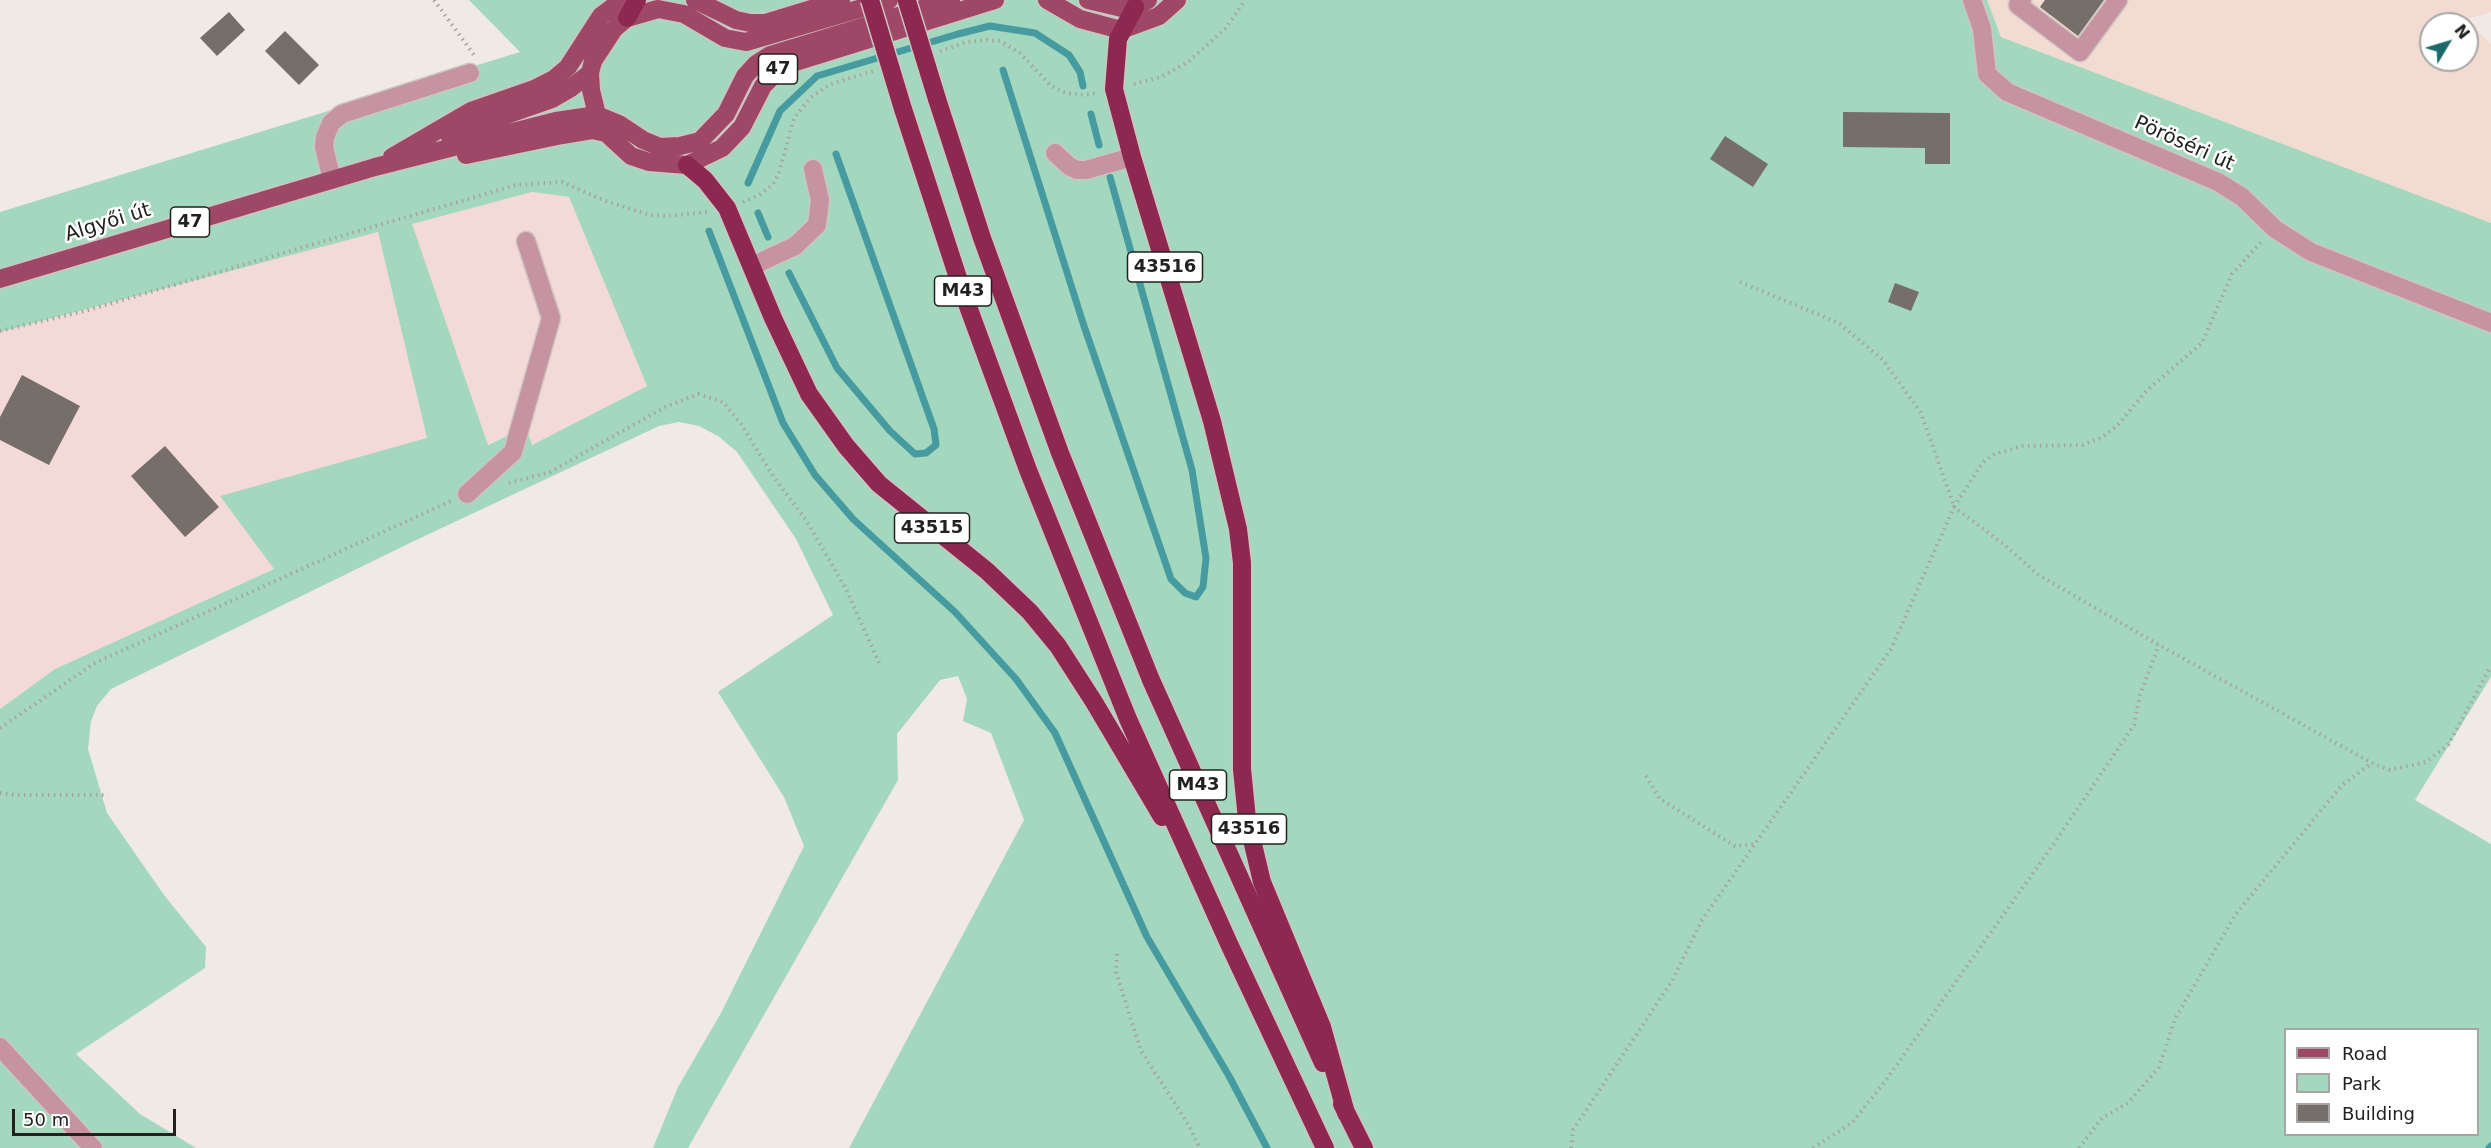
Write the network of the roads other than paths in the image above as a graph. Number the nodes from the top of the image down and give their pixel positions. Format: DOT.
graph roads {
  1 [pos="622,0"];
  2 [pos="637,0"];
  3 [pos="695,0"];
  4 [pos="841,0"];
  5 [pos="870,0"];
  6 [pos="889,0"];
  7 [pos="907,0"];
  8 [pos="951,0"];
  9 [pos="995,0"];
  10 [pos="1047,0"];
  11 [pos="1088,0"];
  12 [pos="1177,0"];
  13 [pos="1972,0"];
  14 [pos="2022,0"];
  15 [pos="2118,0"];
  16 [pos="1141,3"];
  17 [pos="627,18"];
  18 [pos="1121,30"];
  19 [pos="470,73"];
  20 [pos="590,73"];
  21 [pos="597,115"];
  22 [pos="606,133"];
  23 [pos="1055,153"];
  24 [pos="1132,158"];
  25 [pos="687,165"];
  26 [pos="375,167"];
  27 [pos="813,170"];
  28 [pos="333,180"];
  29 [pos="526,241"];
  30 [pos="752,266"];
  31 [pos="0,279"];
  32 [pos="2491,323"];
  33 [pos="467,494"];
  34 [pos="1199,878"];
  35 [pos="0,1047"];
  36 [pos="1346,1113"];
  37 [pos="93,1148"];
  38 [pos="1325,1148"];
  39 [pos="1364,1148"];
  1 -- 26 [label="main road, 47"];
  2 -- 17 [label="highway"];
  3 -- 4 [label="main road"];
  5 -- 34 [label="highway, M43, bridge"];
  6 -- 17 [label="main road, 47"];
  7 -- 36 [label="highway, M43, bridge"];
  8 -- 21 [label="main road, 47"];
  9 -- 25 [label="main road, 47"];
  10 -- 18 [label="main road"];
  11 -- 16 [label="main road"];
  12 -- 18 [label="main road"];
  13 -- 32 [label="street, Pöröséri út"];
  14 -- 15 [label="street"];
  16 -- 18 [label="highway, 43516"];
  17 -- 20 [label="main road, 47"];
  18 -- 24 [label="highway, 43516"];
  19 -- 28 [label="street"];
  20 -- 21 [label="main road"];
  20 -- 26 [label="main road, 47"];
  21 -- 22 [label="main road"];
  21 -- 26 [label="main road, 47"];
  22 -- 25 [label="main road"];
  22 -- 26 [label="main road, 47"];
  23 -- 24 [label="street"];
  24 -- 36 [label="highway, 43516"];
  25 -- 30 [label="highway, 43515"];
  26 -- 28 [label="main road, Algyői út / 47"];
  27 -- 30 [label="street"];
  28 -- 31 [label="main road, Algyői út / 47"];
  29 -- 33 [label="street"];
  30 -- 34 [label="highway, 43515"];
  34 -- 38 [label="highway, M43"];
  35 -- 37 [label="street"];
  36 -- 39 [label="highway, M43"];
}
